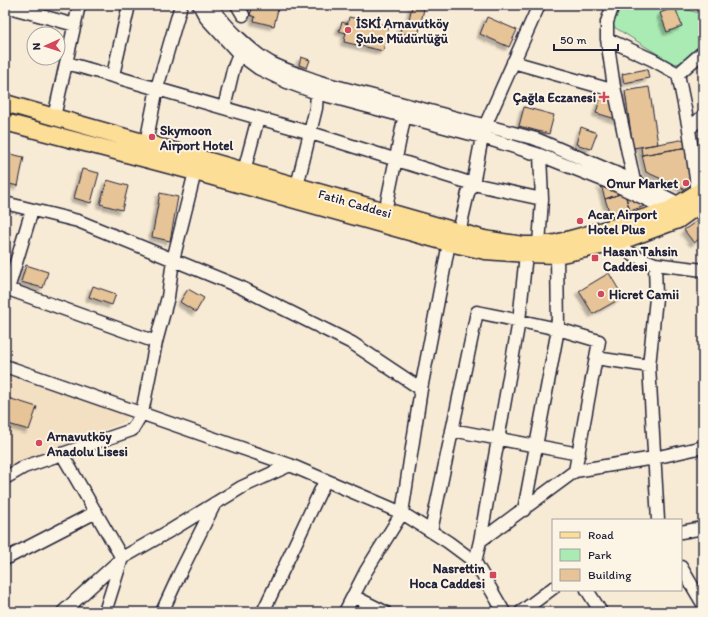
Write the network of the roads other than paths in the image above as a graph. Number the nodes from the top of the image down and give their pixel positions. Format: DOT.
graph roads {
  1 [pos="79,5"];
  2 [pos="128,5"];
  3 [pos="181,5"];
  4 [pos="199,5"];
  5 [pos="212,5"];
  6 [pos="539,5"];
  7 [pos="613,5"];
  8 [pos="5,6"];
  9 [pos="75,26"];
  10 [pos="607,39"];
  11 [pos="703,52"];
  12 [pos="239,54"];
  13 [pos="513,62"];
  14 [pos="67,63"];
  15 [pos="678,74"];
  16 [pos="113,75"];
  17 [pos="304,82"];
  18 [pos="157,88"];
  19 [pos="615,91"];
  20 [pos="317,93"];
  21 [pos="5,103"];
  22 [pos="224,108"];
  23 [pos="405,111"];
  24 [pos="703,116"];
  25 [pos="54,117"];
  26 [pos="258,118"];
  27 [pos="5,122"];
  28 [pos="689,129"];
  29 [pos="484,131"];
  30 [pos="310,133"];
  31 [pos="146,143"];
  32 [pos="540,155"];
  33 [pos="395,160"];
  34 [pos="244,171"];
  35 [pos="195,172"];
  36 [pos="634,180"];
  37 [pos="473,184"];
  38 [pos="297,186"];
  39 [pos="702,195"];
  40 [pos="542,198"];
  41 [pos="5,203"];
  42 [pos="32,210"];
  43 [pos="385,212"];
  44 [pos="679,212"];
  45 [pos="454,238"];
  46 [pos="616,243"];
  47 [pos="533,250"];
  48 [pos="557,254"];
  49 [pos="173,260"];
  50 [pos="655,264"];
  51 [pos="703,270"];
  52 [pos="519,321"];
  53 [pos="558,329"];
  54 [pos="156,342"];
  55 [pos="596,358"];
  56 [pos="5,366"];
  57 [pos="649,366"];
  58 [pos="421,390"];
  59 [pos="142,413"];
  60 [pos="452,430"];
  61 [pos="498,438"];
  62 [pos="536,446"];
  63 [pos="703,447"];
  64 [pos="62,454"];
  65 [pos="579,454"];
  66 [pos="654,458"];
  67 [pos="290,465"];
  68 [pos="575,471"];
  69 [pos="5,478"];
  70 [pos="325,481"];
  71 [pos="215,503"];
  72 [pos="524,510"];
  73 [pos="96,512"];
  74 [pos="402,513"];
  75 [pos="658,519"];
  76 [pos="703,528"];
  77 [pos="431,531"];
  78 [pos="682,532"];
  79 [pos="480,542"];
  80 [pos="5,558"];
  81 [pos="122,558"];
  82 [pos="475,562"];
  83 [pos="682,569"];
  84 [pos="552,589"];
  85 [pos="588,591"];
  86 [pos="353,596"];
  87 [pos="703,604"];
  88 [pos="703,610"];
  89 [pos="63,612"];
  90 [pos="105,612"];
  91 [pos="162,612"];
  92 [pos="264,612"];
  93 [pos="345,612"];
  94 [pos="385,612"];
  95 [pos="504,612"];
  96 [pos="521,612"];
  97 [pos="601,612"];
  98 [pos="698,612"];
  1 -- 9 [label="street"];
  2 -- 16 [label="street"];
  3 -- 18 [label="street"];
  4 -- 12 [label="street"];
  5 -- 17 [label="street"];
  6 -- 13 [label="street"];
  7 -- 10 [label="street"];
  8 -- 9 [label="street"];
  9 -- 14 [label="street"];
  10 -- 15 [label="street"];
  10 -- 19 [label="street"];
  11 -- 15 [label="street"];
  12 -- 17 [label="street"];
  12 -- 22 [label="street"];
  13 -- 19 [label="street"];
  13 -- 29 [label="street"];
  14 -- 16 [label="street"];
  14 -- 25 [label="street"];
  15 -- 28 [label="street"];
  16 -- 18 [label="street"];
  17 -- 20 [label="street"];
  17 -- 23 [label="street"];
  18 -- 22 [label="street"];
  18 -- 31 [label="street"];
  19 -- 36 [label="street"];
  20 -- 23 [label="street"];
  20 -- 30 [label="street"];
  21 -- 25 [label="main road, Fatih Caddesi"];
  22 -- 26 [label="street"];
  23 -- 29 [label="street"];
  23 -- 33 [label="street"];
  24 -- 28 [label="street"];
  25 -- 31 [label="main road, Fatih Caddesi"];
  26 -- 30 [label="street"];
  26 -- 34 [label="street"];
  27 -- 35 [label="main road, Fatih Caddesi"];
  28 -- 39 [label="street"];
  29 -- 32 [label="street"];
  29 -- 36 [label="street"];
  29 -- 37 [label="street"];
  30 -- 33 [label="street"];
  30 -- 38 [label="street"];
  31 -- 34 [label="main road, Fatih Caddesi"];
  32 -- 40 [label="street"];
  32 -- 44 [label="street"];
  33 -- 37 [label="street"];
  33 -- 43 [label="street"];
  34 -- 38 [label="main road, Fatih Caddesi"];
  35 -- 45 [label="main road, Fatih Caddesi"];
  35 -- 49 [label="street"];
  36 -- 44 [label="street"];
  37 -- 40 [label="street"];
  37 -- 45 [label="street"];
  38 -- 43 [label="main road, Fatih Caddesi"];
  39 -- 44 [label="main road, Fatih Caddesi"];
  40 -- 47 [label="street"];
  41 -- 42 [label="street"];
  42 -- 49 [label="street"];
  42 -- 54 [label="street"];
  43 -- 45 [label="main road, Fatih Caddesi"];
  44 -- 46 [label="main road, Fatih Caddesi"];
  44 -- 47 [label="main road, Fatih Caddesi"];
  45 -- 47 [label="main road, Fatih Caddesi"];
  45 -- 58 [label="street"];
  46 -- 48 [label="main road, Fatih Caddesi"];
  46 -- 50 [label="street"];
  47 -- 48 [label="main road, Fatih Caddesi"];
  47 -- 52 [label="street"];
  48 -- 53 [label="street"];
  49 -- 54 [label="street"];
  49 -- 58 [label="street"];
  50 -- 51 [label="street"];
  50 -- 57 [label="street"];
  52 -- 53 [label="street"];
  52 -- 60 [label="street"];
  52 -- 61 [label="street"];
  53 -- 55 [label="street"];
  53 -- 62 [label="street"];
  54 -- 59 [label="street"];
  55 -- 57 [label="street"];
  55 -- 65 [label="street"];
  56 -- 59 [label="street"];
  57 -- 66 [label="street"];
  58 -- 74 [label="street"];
  59 -- 64 [label="street"];
  59 -- 67 [label="street"];
  60 -- 61 [label="street"];
  60 -- 77 [label="street"];
  61 -- 62 [label="street"];
  61 -- 79 [label="street"];
  62 -- 65 [label="street"];
  62 -- 72 [label="street"];
  63 -- 66 [label="street"];
  64 -- 69 [label="street"];
  64 -- 73 [label="street"];
  65 -- 68 [label="street"];
  66 -- 68 [label="street"];
  66 -- 75 [label="street"];
  67 -- 70 [label="street"];
  67 -- 71 [label="street"];
  68 -- 72 [label="street"];
  70 -- 74 [label="street"];
  70 -- 92 [label="street"];
  71 -- 81 [label="street"];
  71 -- 91 [label="street"];
  72 -- 79 [label="street"];
  73 -- 80 [label="street"];
  73 -- 81 [label="street"];
  74 -- 77 [label="street"];
  74 -- 86 [label="street"];
  76 -- 78 [label="street"];
  77 -- 82 [label="street"];
  79 -- 82 [label="street"];
  81 -- 89 [label="street"];
  81 -- 90 [label="street"];
  82 -- 95 [label="street"];
  83 -- 87 [label="street"];
  84 -- 96 [label="street"];
  85 -- 97 [label="street"];
  86 -- 93 [label="street"];
  86 -- 94 [label="street"];
  88 -- 98 [label="street"];
}
